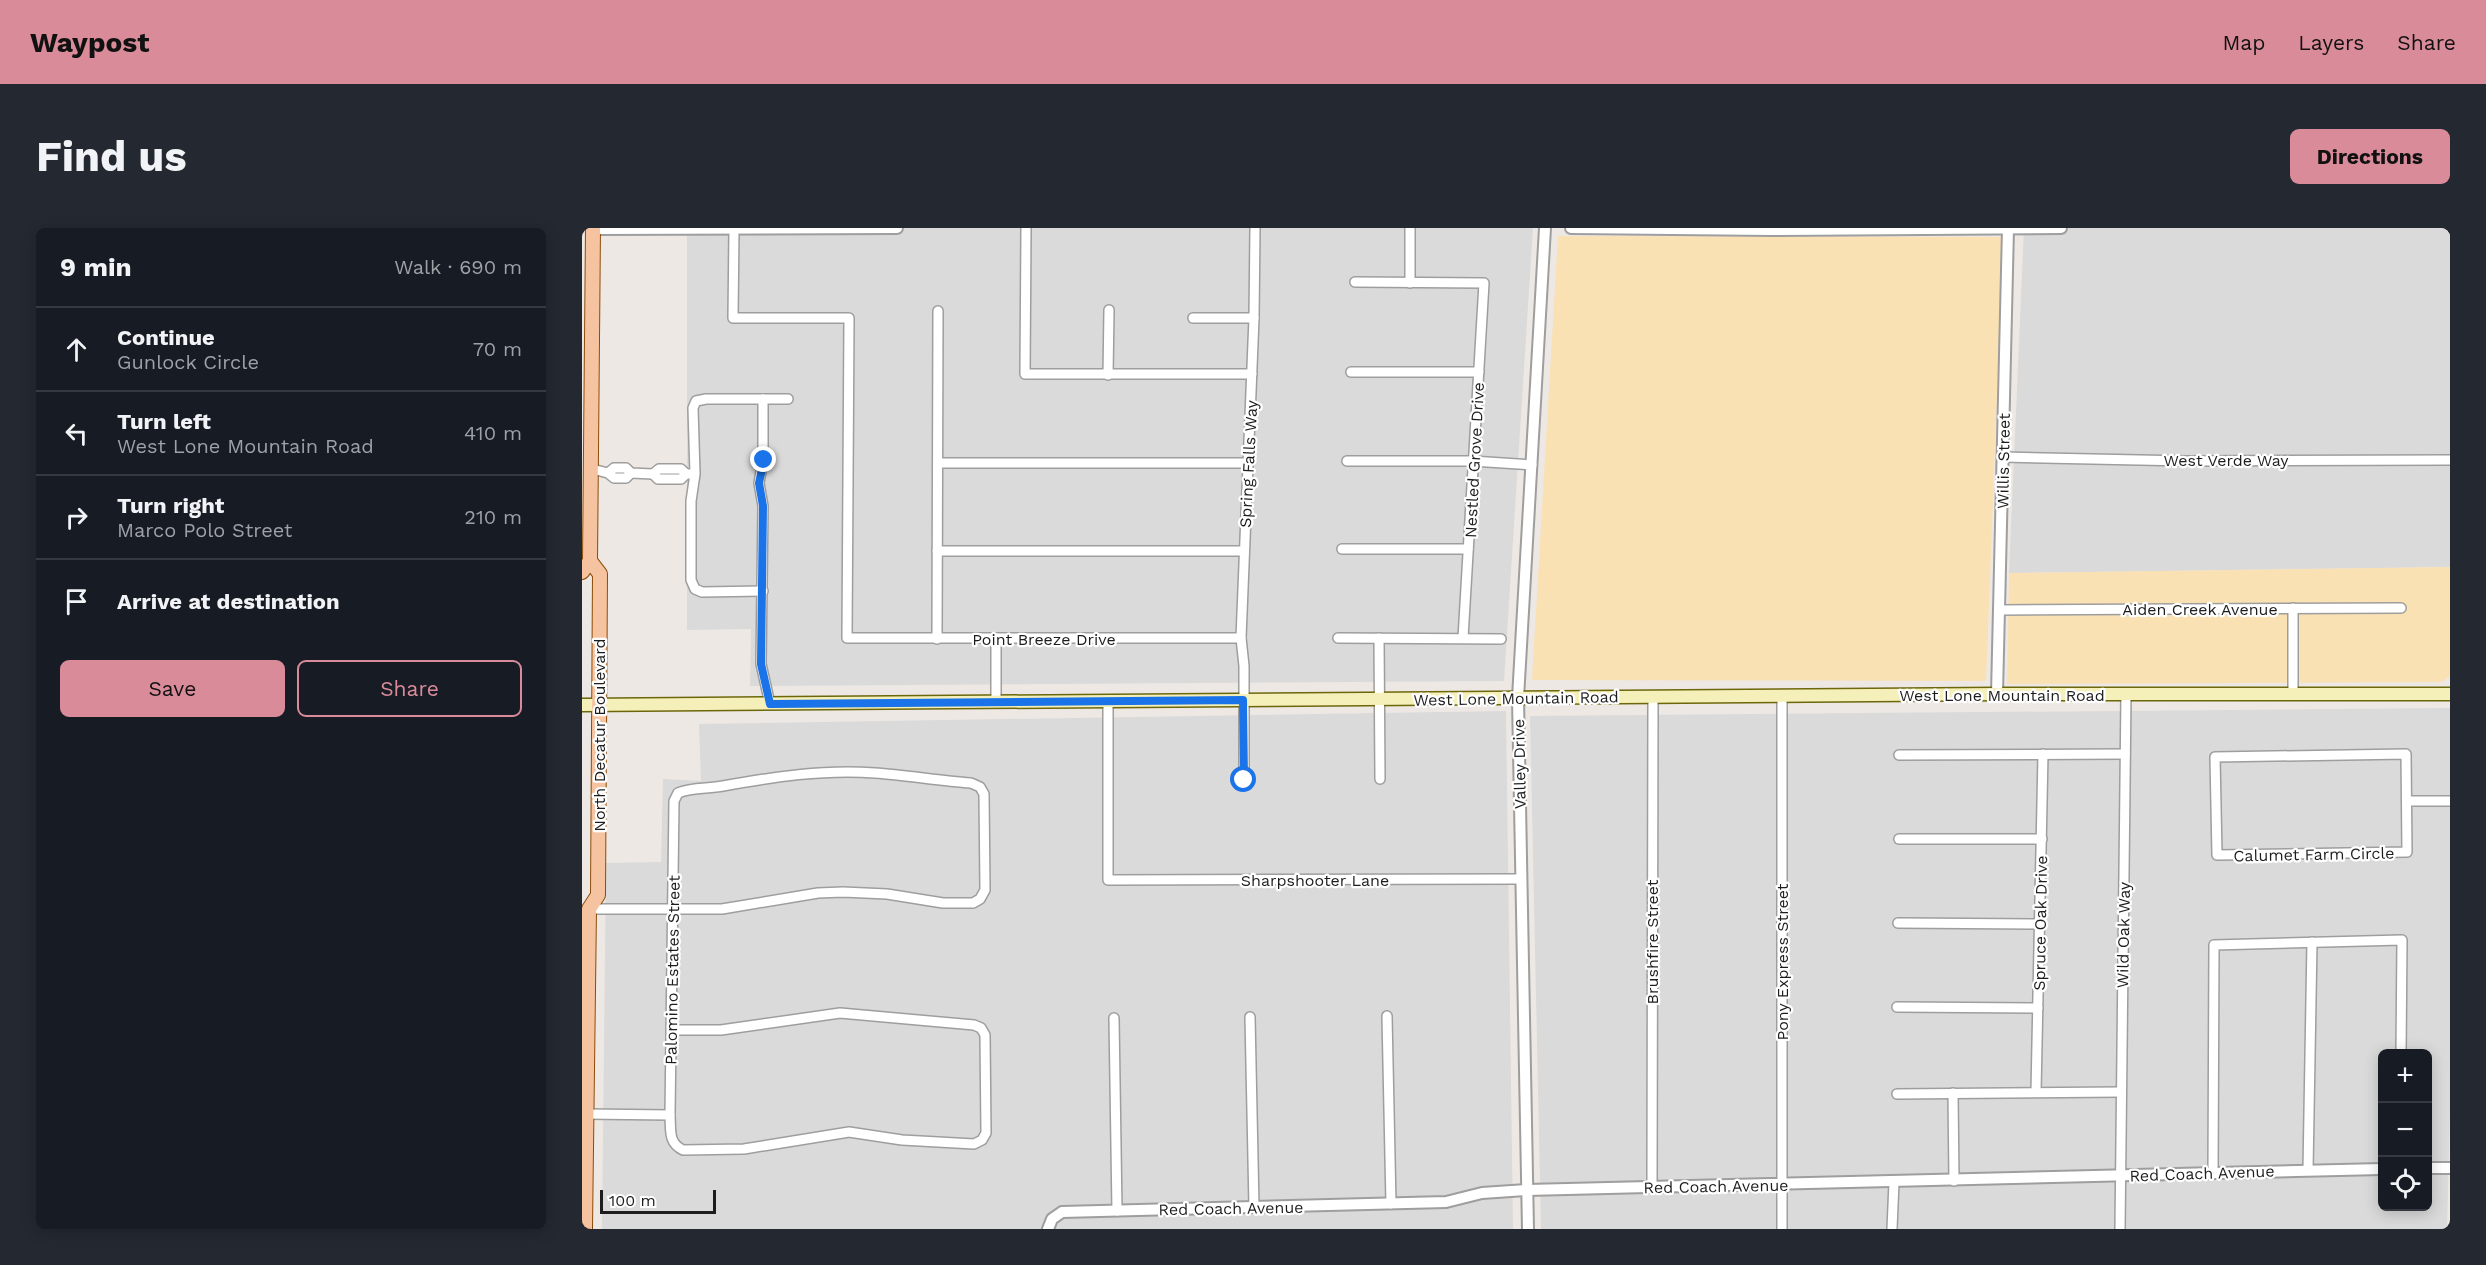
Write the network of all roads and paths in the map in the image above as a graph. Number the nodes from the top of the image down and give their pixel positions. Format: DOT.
graph roads {
  1 [pos="593,228"];
  2 [pos="897,228"];
  3 [pos="1026,228"];
  4 [pos="1255,228"];
  5 [pos="1410,228"];
  6 [pos="1545,228"];
  7 [pos="1571,228"];
  8 [pos="2008,228"];
  9 [pos="2061,228"];
  10 [pos="734,229"];
  11 [pos="1355,282"];
  12 [pos="1410,283"];
  13 [pos="1109,310"];
  14 [pos="938,311"];
  15 [pos="1193,318"];
  16 [pos="1254,318"];
  17 [pos="1351,372"];
  18 [pos="1479,372"];
  19 [pos="1252,374"];
  20 [pos="1108,375"];
  21 [pos="764,399"];
  22 [pos="788,399"];
  23 [pos="587,403"];
  24 [pos="2003,457"];
  25 [pos="1347,460"];
  26 [pos="2450,460"];
  27 [pos="1473,461"];
  28 [pos="938,463"];
  29 [pos="1248,463"];
  30 [pos="1532,465"];
  31 [pos="591,469"];
  32 [pos="690,474"];
  33 [pos="1342,549"];
  34 [pos="1468,549"];
  35 [pos="937,551"];
  36 [pos="1244,551"];
  37 [pos="586,567"];
  38 [pos="763,591"];
  39 [pos="2293,608"];
  40 [pos="2401,608"];
  41 [pos="1999,610"];
  42 [pos="996,638"];
  43 [pos="1240,638"];
  44 [pos="1338,638"];
  45 [pos="1379,638"];
  46 [pos="1463,638"];
  47 [pos="937,639"];
  48 [pos="1501,639"];
  49 [pos="1997,694"];
  50 [pos="2126,694"];
  51 [pos="2293,694"];
  52 [pos="2450,694"];
  53 [pos="1782,696"];
  54 [pos="1653,697"];
  55 [pos="1518,698"];
  56 [pos="1379,699"];
  57 [pos="1243,700"];
  58 [pos="996,702"];
  59 [pos="1108,702"];
  60 [pos="770,704"];
  61 [pos="582,705"];
  62 [pos="600,705"];
  63 [pos="2043,754"];
  64 [pos="2125,754"];
  65 [pos="1899,755"];
  66 [pos="1380,779"];
  67 [pos="1244,780"];
  68 [pos="2407,801"];
  69 [pos="2450,801"];
  70 [pos="1899,839"];
  71 [pos="2042,839"];
  72 [pos="1521,879"];
  73 [pos="585,905"];
  74 [pos="672,910"];
  75 [pos="1898,923"];
  76 [pos="2040,924"];
  77 [pos="2312,942"];
  78 [pos="1897,1008"];
  79 [pos="2038,1008"];
  80 [pos="1387,1016"];
  81 [pos="1250,1017"];
  82 [pos="1114,1018"];
  83 [pos="671,1030"];
  84 [pos="2401,1049"];
  85 [pos="2036,1092"];
  86 [pos="2121,1092"];
  87 [pos="1897,1094"];
  88 [pos="1953,1094"];
  89 [pos="586,1114"];
  90 [pos="670,1115"];
  91 [pos="2432,1168"];
  92 [pos="2450,1168"];
  93 [pos="2378,1169"];
  94 [pos="2308,1170"];
  95 [pos="2213,1173"];
  96 [pos="2120,1176"];
  97 [pos="1954,1181"];
  98 [pos="1894,1182"];
  99 [pos="1782,1184"];
  100 [pos="1652,1188"];
  101 [pos="1527,1190"];
  102 [pos="1390,1204"];
  103 [pos="1254,1208"];
  104 [pos="1117,1211"];
  105 [pos="1050,1224"];
  106 [pos="585,1229"];
  107 [pos="1528,1229"];
  108 [pos="1782,1229"];
  109 [pos="1892,1229"];
  110 [pos="2120,1229"];
  1 -- 10 [label="street"];
  1 -- 23 [label="main road, North Decatur Boulevard"];
  2 -- 10 [label="street"];
  3 -- 20 [label="street"];
  4 -- 16 [label="street, Spring Falls Way"];
  5 -- 12 [label="street"];
  6 -- 30 [label="street, Valley Drive"];
  7 -- 8 [label="street"];
  8 -- 9 [label="street"];
  8 -- 24 [label="street, Willis Street"];
  10 -- 47 [label="street, Point Breeze Drive"];
  11 -- 12 [label="street"];
  12 -- 18 [label="street, Nestled Grove Drive"];
  13 -- 20 [label="street"];
  14 -- 28 [label="street"];
  15 -- 16 [label="street"];
  16 -- 19 [label="street, Spring Falls Way"];
  17 -- 18 [label="street"];
  18 -- 27 [label="street, Nestled Grove Drive"];
  19 -- 20 [label="street"];
  19 -- 29 [label="street, Spring Falls Way"];
  21 -- 22 [label="street"];
  21 -- 32 [label="street"];
  21 -- 38 [label="street"];
  23 -- 31 [label="main road, North Decatur Boulevard"];
  24 -- 26 [label="street, West Verde Way"];
  24 -- 41 [label="street, Willis Street"];
  25 -- 27 [label="street"];
  27 -- 30 [label="street"];
  27 -- 34 [label="street, Nestled Grove Drive"];
  28 -- 29 [label="street"];
  28 -- 35 [label="street"];
  29 -- 36 [label="street, Spring Falls Way"];
  30 -- 55 [label="street, Valley Drive"];
  31 -- 32 [label="street"];
  31 -- 37 [label="main road, North Decatur Boulevard"];
  32 -- 38 [label="street"];
  33 -- 34 [label="street"];
  34 -- 46 [label="street, Nestled Grove Drive"];
  35 -- 36 [label="street"];
  35 -- 47 [label="street"];
  36 -- 43 [label="street, Spring Falls Way"];
  37 -- 62 [label="main road, North Decatur Boulevard"];
  38 -- 60 [label="street"];
  39 -- 40 [label="street, Aiden Creek Avenue"];
  39 -- 41 [label="street, Aiden Creek Avenue"];
  39 -- 51 [label="street"];
  41 -- 49 [label="street, Willis Street"];
  42 -- 43 [label="street, Point Breeze Drive"];
  42 -- 47 [label="street, Point Breeze Drive"];
  42 -- 58 [label="street"];
  43 -- 57 [label="street, Spring Falls Way"];
  44 -- 45 [label="street"];
  45 -- 46 [label="street"];
  45 -- 56 [label="street"];
  46 -- 48 [label="street"];
  49 -- 50 [label="main road, West Lone Mountain Road"];
  49 -- 53 [label="main road, West Lone Mountain Road"];
  50 -- 51 [label="main road, West Lone Mountain Road"];
  50 -- 64 [label="street, Wild Oak Way"];
  51 -- 52 [label="main road, West Lone Mountain Road"];
  53 -- 54 [label="main road, West Lone Mountain Road"];
  53 -- 99 [label="street, Pony Express Street"];
  54 -- 55 [label="main road, West Lone Mountain Road"];
  54 -- 100 [label="street, Brushfire Street"];
  55 -- 56 [label="main road, West Lone Mountain Road"];
  55 -- 72 [label="street, Valley Drive"];
  56 -- 57 [label="main road, West Lone Mountain Road"];
  56 -- 66 [label="street"];
  57 -- 59 [label="main road, West Lone Mountain Road"];
  57 -- 67 [label="street, Spring Falls Way"];
  58 -- 59 [label="main road, West Lone Mountain Road"];
  58 -- 60 [label="main road, West Lone Mountain Road"];
  59 -- 72 [label="street, Sharpshooter Lane"];
  60 -- 62 [label="main road, West Lone Mountain Road"];
  61 -- 62 [label="main road, West Lone Mountain Road"];
  62 -- 73 [label="main road, North Decatur Boulevard"];
  63 -- 64 [label="street"];
  63 -- 65 [label="street"];
  63 -- 71 [label="street, Spruce Oak Drive"];
  64 -- 86 [label="street, Wild Oak Way"];
  68 -- 68 [label="street, Calumet Farm Circle"];
  68 -- 69 [label="street"];
  70 -- 71 [label="street"];
  71 -- 76 [label="street, Spruce Oak Drive"];
  72 -- 101 [label="street, Valley Drive"];
  73 -- 74 [label="street"];
  73 -- 89 [label="main road, North Decatur Boulevard"];
  74 -- 74 [label="street, Palomino Estates Street"];
  74 -- 83 [label="street, Palomino Estates Street"];
  75 -- 76 [label="street"];
  76 -- 79 [label="street, Spruce Oak Drive"];
  77 -- 84 [label="street"];
  77 -- 94 [label="street"];
  77 -- 95 [label="street"];
  78 -- 79 [label="street"];
  79 -- 85 [label="street, Spruce Oak Drive"];
  80 -- 102 [label="street"];
  81 -- 103 [label="street"];
  82 -- 104 [label="street"];
  83 -- 90 [label="street, Palomino Estates Street"];
  83 -- 90 [label="street, Palomino Estates Street"];
  85 -- 86 [label="street"];
  85 -- 88 [label="street"];
  86 -- 96 [label="street, Wild Oak Way"];
  87 -- 88 [label="street"];
  88 -- 97 [label="street"];
  89 -- 90 [label="street"];
  89 -- 106 [label="main road, North Decatur Boulevard"];
  91 -- 92 [label="street"];
  93 -- 94 [label="street, Red Coach Avenue"];
  94 -- 95 [label="street, Red Coach Avenue"];
  95 -- 96 [label="street, Red Coach Avenue"];
  96 -- 97 [label="street, Red Coach Avenue"];
  96 -- 110 [label="street, Wild Oak Way"];
  97 -- 98 [label="street, Red Coach Avenue"];
  98 -- 99 [label="street, Red Coach Avenue"];
  98 -- 109 [label="street"];
  99 -- 100 [label="street, Red Coach Avenue"];
  99 -- 108 [label="street, Pony Express Street"];
  100 -- 101 [label="street, Red Coach Avenue"];
  101 -- 102 [label="street, Red Coach Avenue"];
  101 -- 107 [label="street, Valley Drive"];
  102 -- 103 [label="street, Red Coach Avenue"];
  103 -- 104 [label="street, Red Coach Avenue"];
  104 -- 105 [label="street, Red Coach Avenue"];
}
